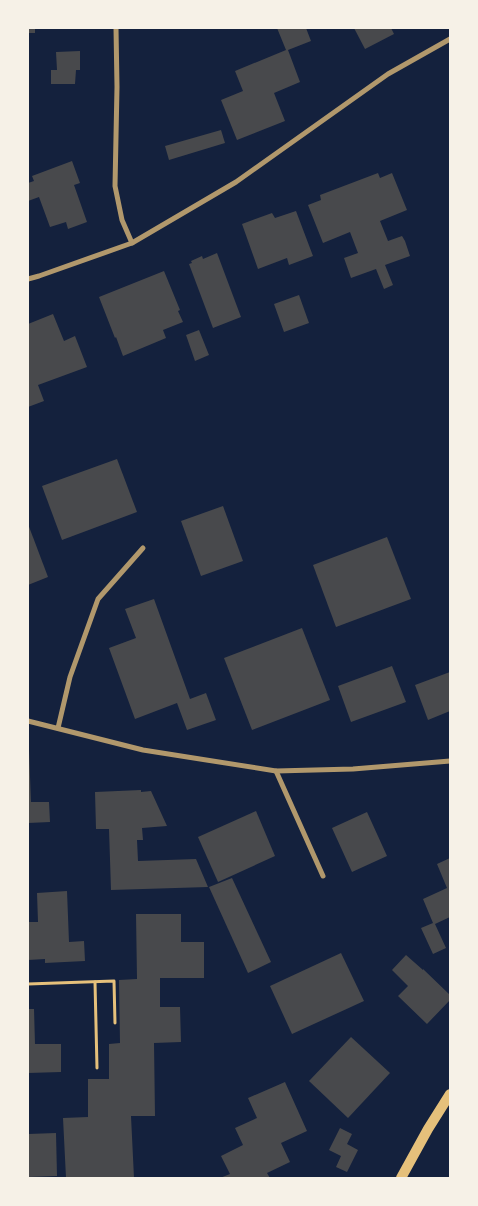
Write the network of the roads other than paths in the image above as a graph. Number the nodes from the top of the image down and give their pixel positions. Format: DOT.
graph roads {
  1 [pos="116,28"];
  2 [pos="450,39"];
  3 [pos="132,243"];
  4 [pos="28,279"];
  5 [pos="143,548"];
  6 [pos="28,721"];
  7 [pos="58,728"];
  8 [pos="450,761"];
  9 [pos="276,771"];
  10 [pos="323,876"];
  11 [pos="450,1094"];
  12 [pos="401,1178"];
  1 -- 3 [label="street"];
  2 -- 3 [label="street"];
  3 -- 4 [label="street"];
  5 -- 7 [label="street"];
  6 -- 7 [label="street"];
  7 -- 9 [label="street"];
  8 -- 9 [label="street"];
  9 -- 10 [label="street"];
  11 -- 12 [label="main road"];
}
